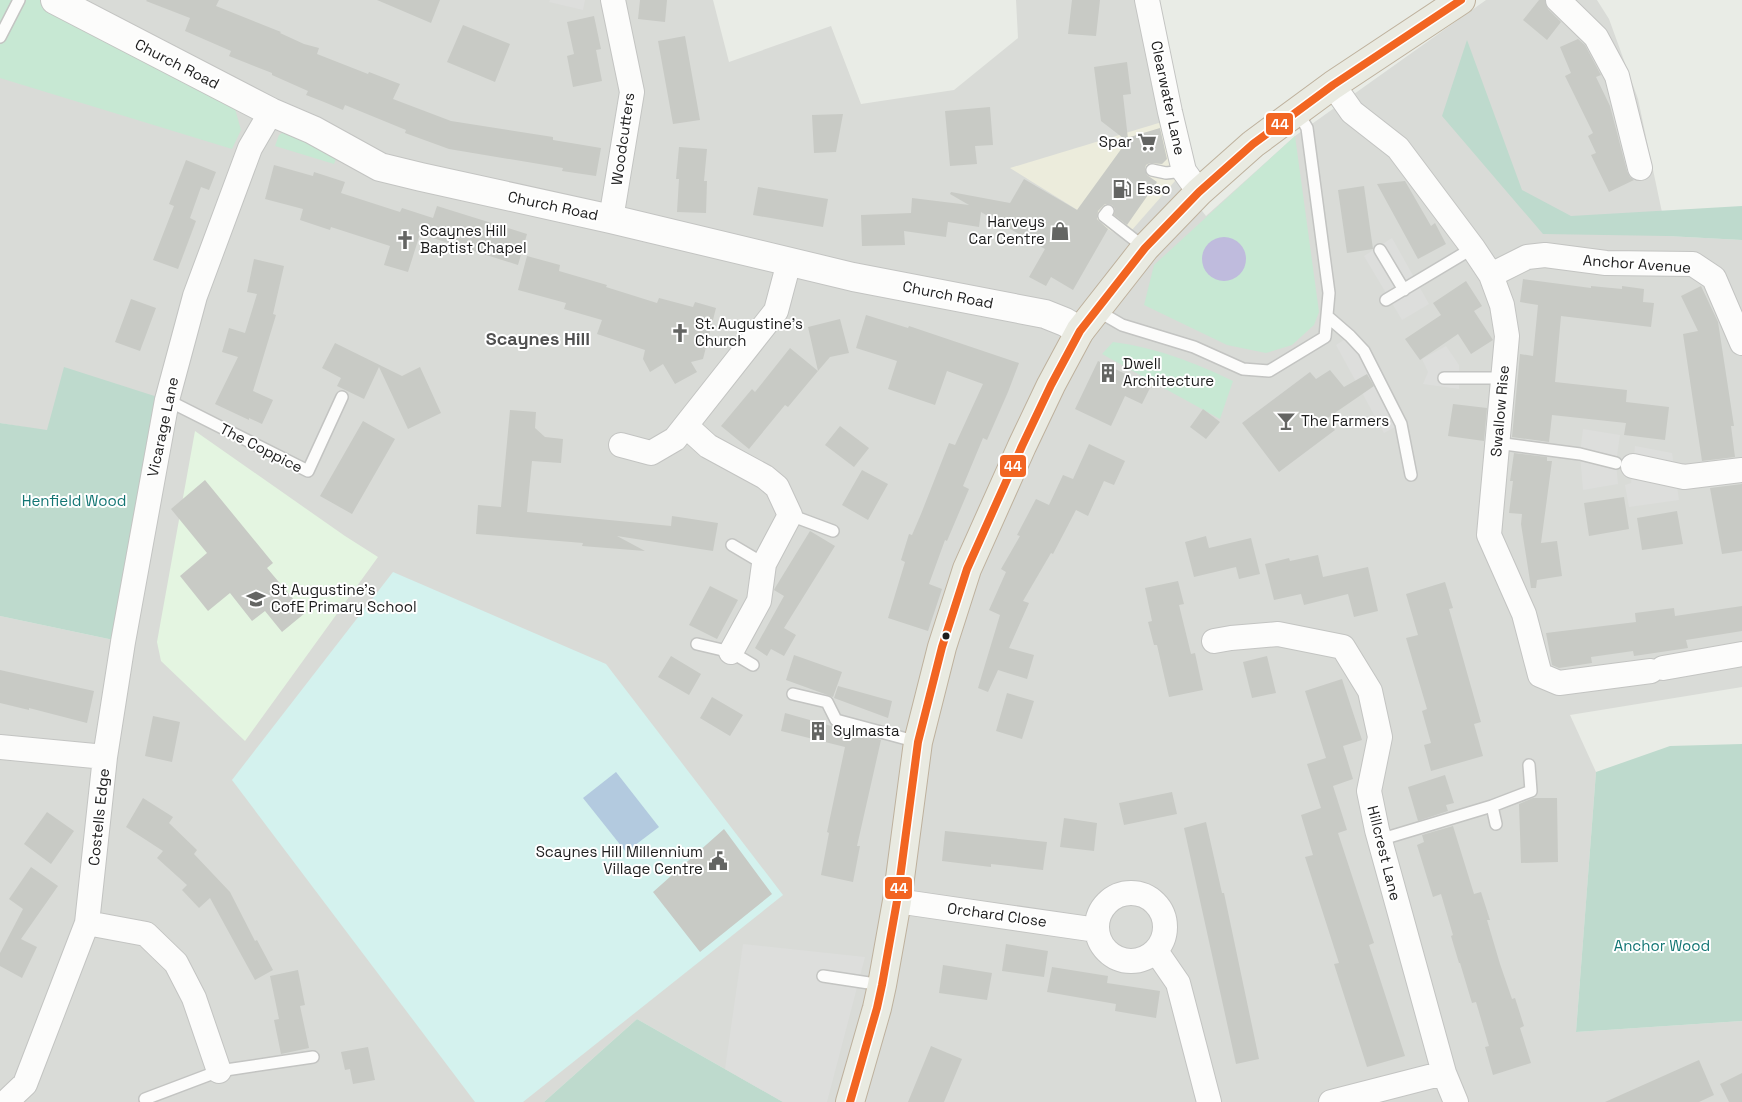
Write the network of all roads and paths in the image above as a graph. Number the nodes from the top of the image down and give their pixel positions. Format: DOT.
graph roads {
  1 [pos="19,0"];
  2 [pos="55,0"];
  3 [pos="613,0"];
  4 [pos="1147,0"];
  5 [pos="1461,0"];
  6 [pos="1558,0"];
  7 [pos="0,37"];
  8 [pos="1333,85"];
  9 [pos="1297,111"];
  10 [pos="271,112"];
  11 [pos="1640,168"];
  12 [pos="1152,170"];
  13 [pos="1192,182"];
  14 [pos="1108,211"];
  15 [pos="611,218"];
  16 [pos="1145,248"];
  17 [pos="1473,248"];
  18 [pos="1380,250"];
  19 [pos="789,262"];
  20 [pos="1491,276"];
  21 [pos="1404,290"];
  22 [pos="1386,300"];
  23 [pos="1327,316"];
  24 [pos="1088,320"];
  25 [pos="1742,343"];
  26 [pos="1444,378"];
  27 [pos="1502,378"];
  28 [pos="342,397"];
  29 [pos="167,400"];
  30 [pos="686,426"];
  31 [pos="1496,443"];
  32 [pos="621,445"];
  33 [pos="1624,464"];
  34 [pos="1742,470"];
  35 [pos="1411,475"];
  36 [pos="790,515"];
  37 [pos="833,531"];
  38 [pos="732,545"];
  39 [pos="764,564"];
  40 [pos="1214,641"];
  41 [pos="697,644"];
  42 [pos="731,652"];
  43 [pos="1742,654"];
  44 [pos="753,665"];
  45 [pos="793,694"];
  46 [pos="918,742"];
  47 [pos="0,747"];
  48 [pos="105,758"];
  49 [pos="1529,765"];
  50 [pos="1492,806"];
  51 [pos="1496,824"];
  52 [pos="1379,840"];
  53 [pos="897,901"];
  54 [pos="87,923"];
  55 [pos="1097,930"];
  56 [pos="1156,952"];
  57 [pos="823,976"];
  58 [pos="882,984"];
  59 [pos="313,1057"];
  60 [pos="219,1071"];
  61 [pos="1444,1073"];
  62 [pos="145,1099"];
  63 [pos="6,1102"];
  64 [pos="850,1102"];
  65 [pos="1209,1102"];
  66 [pos="1334,1102"];
  67 [pos="1456,1102"];
  1 -- 7 [label="lane"];
  2 -- 10 [label="street, Church Road"];
  3 -- 15 [label="street, Woodcutters"];
  4 -- 13 [label="street, Clearwater Lane"];
  5 -- 8 [label="highway"];
  6 -- 11 [label="street"];
  8 -- 9 [label="highway"];
  8 -- 17 [label="street, Swallow Rise"];
  9 -- 13 [label="highway"];
  9 -- 23 [label="lane"];
  10 -- 15 [label="street, Church Road"];
  10 -- 29 [label="street, Vicarage Lane"];
  12 -- 13 [label="lane"];
  13 -- 16 [label="highway"];
  14 -- 16 [label="lane"];
  15 -- 19 [label="street, Church Road"];
  16 -- 24 [label="highway"];
  17 -- 20 [label="street, Swallow Rise"];
  17 -- 21 [label="lane"];
  18 -- 21 [label="lane"];
  19 -- 24 [label="street, Church Road"];
  19 -- 30 [label="street"];
  20 -- 25 [label="street, Anchor Avenue"];
  20 -- 27 [label="street, Swallow Rise"];
  21 -- 22 [label="lane"];
  23 -- 24 [label="lane"];
  23 -- 35 [label="lane"];
  24 -- 46 [label="highway"];
  26 -- 27 [label="lane"];
  27 -- 31 [label="street, Swallow Rise"];
  28 -- 29 [label="lane, The Coppice"];
  29 -- 48 [label="street, Vicarage Lane"];
  30 -- 32 [label="street"];
  30 -- 36 [label="street"];
  31 -- 33 [label="lane"];
  31 -- 43 [label="street, Swallow Rise"];
  33 -- 34 [label="street"];
  36 -- 37 [label="lane"];
  36 -- 39 [label="street"];
  38 -- 39 [label="lane"];
  39 -- 42 [label="street"];
  40 -- 52 [label="street, Hillcrest Lane"];
  41 -- 42 [label="lane"];
  42 -- 44 [label="lane"];
  45 -- 46 [label="lane"];
  46 -- 53 [label="highway"];
  47 -- 48 [label="street, Costells Edge"];
  48 -- 54 [label="street, Costells Edge"];
  49 -- 50 [label="lane"];
  50 -- 51 [label="lane"];
  50 -- 52 [label="lane"];
  52 -- 61 [label="street, Hillcrest Lane"];
  53 -- 55 [label="street, Orchard Close"];
  53 -- 58 [label="highway"];
  54 -- 60 [label="street"];
  54 -- 63 [label="street, Costells Edge"];
  55 -- 56 [label="street"];
  55 -- 56 [label="street"];
  56 -- 65 [label="street"];
  57 -- 58 [label="lane"];
  58 -- 64 [label="highway"];
  59 -- 60 [label="lane"];
  60 -- 62 [label="lane"];
  61 -- 66 [label="street"];
  61 -- 67 [label="street, Hillcrest Lane"];
}
